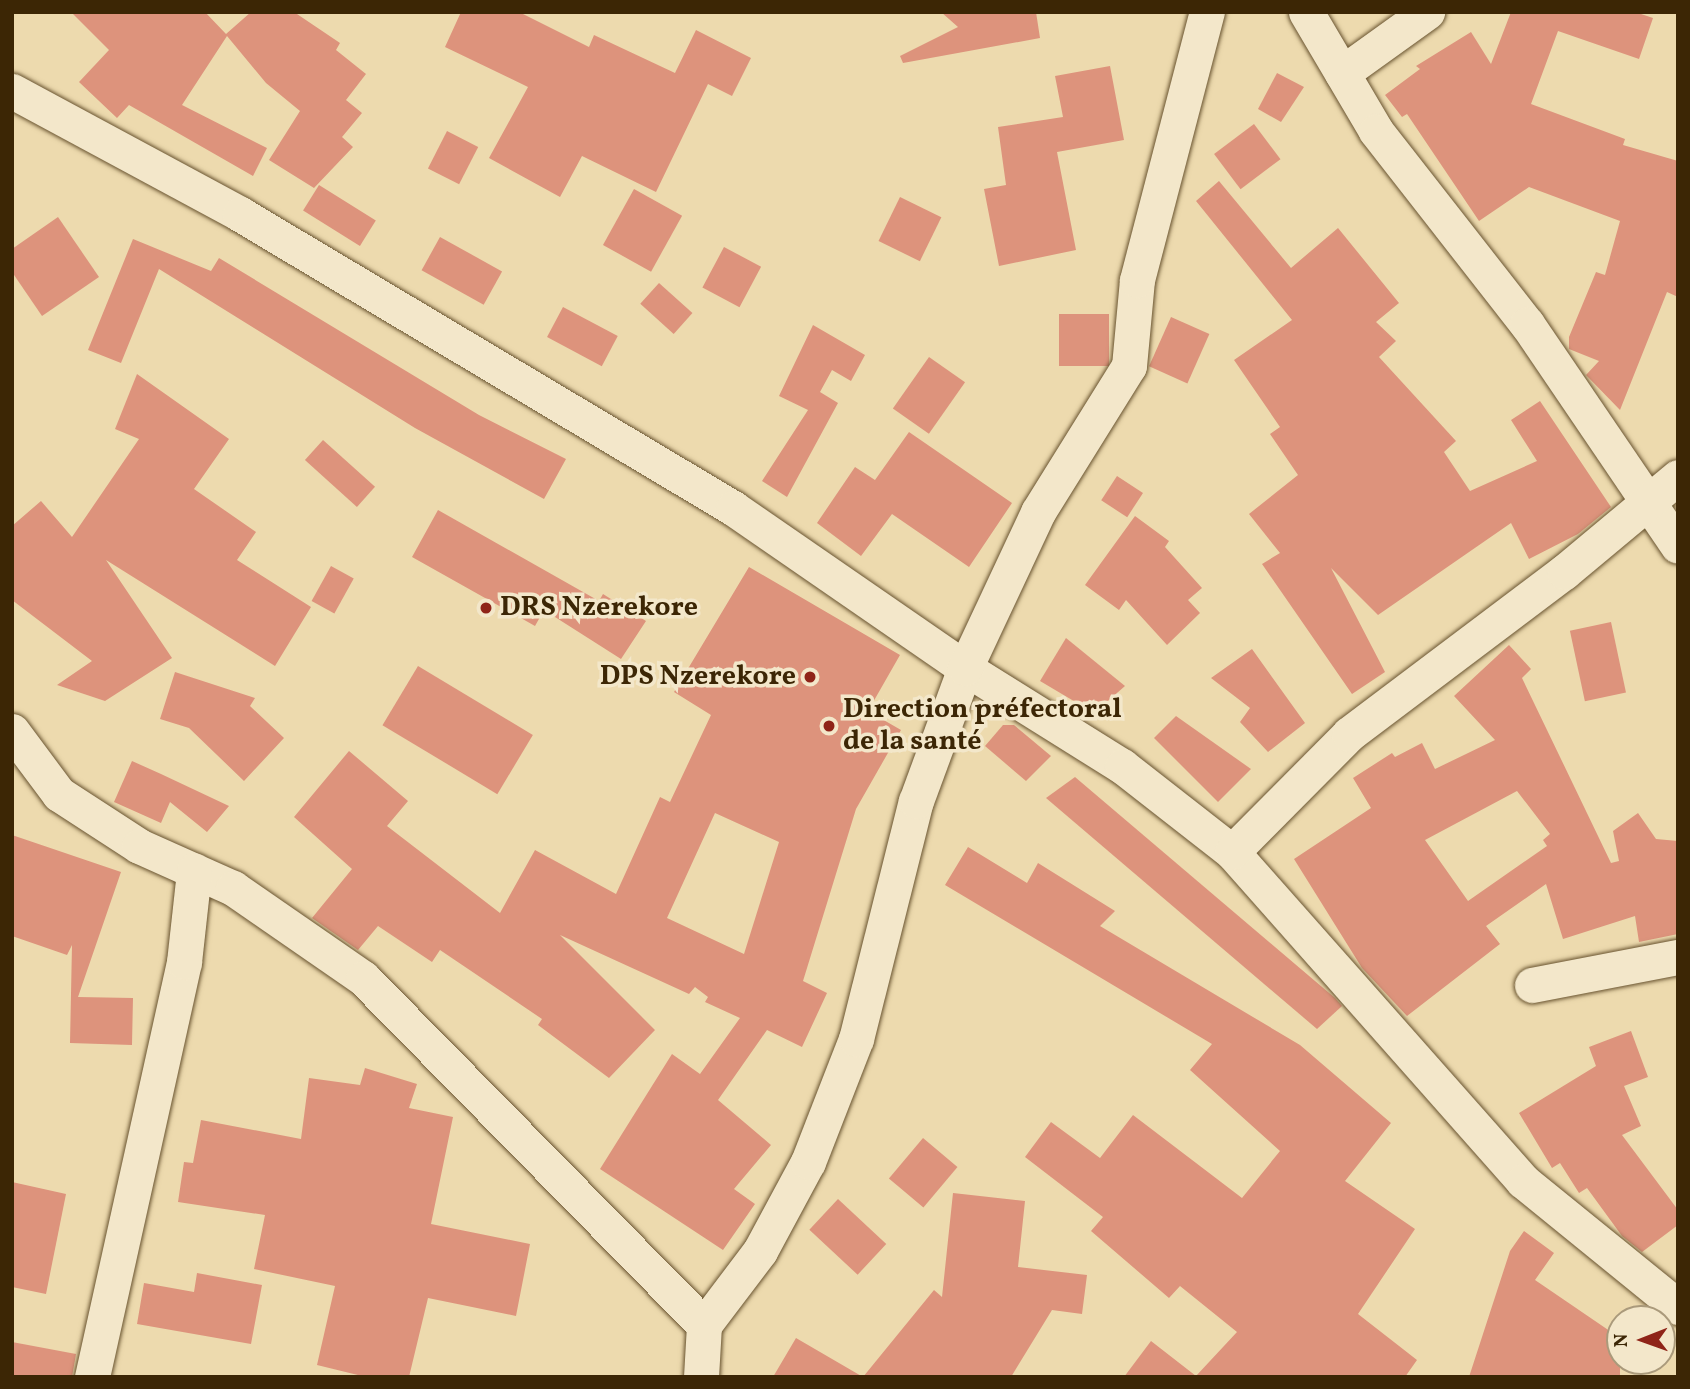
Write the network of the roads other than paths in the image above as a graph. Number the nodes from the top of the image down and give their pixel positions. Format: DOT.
graph roads {
  1 [pos="1207,12"];
  2 [pos="1306,12"];
  3 [pos="1427,12"];
  4 [pos="1342,73"];
  5 [pos="12,92"];
  6 [pos="1678,477"];
  7 [pos="1648,505"];
  8 [pos="1678,546"];
  9 [pos="965,667"];
  10 [pos="12,731"];
  11 [pos="1232,852"];
  12 [pos="194,871"];
  13 [pos="1678,957"];
  14 [pos="1532,985"];
  15 [pos="1678,1307"];
  16 [pos="704,1325"];
  17 [pos="92,1377"];
  18 [pos="701,1377"];
  1 -- 9 [label="street"];
  2 -- 4 [label="street"];
  3 -- 4 [label="street"];
  4 -- 7 [label="street"];
  5 -- 9 [label="street"];
  6 -- 7 [label="street"];
  7 -- 8 [label="street"];
  7 -- 11 [label="street"];
  9 -- 11 [label="street"];
  9 -- 16 [label="street"];
  10 -- 12 [label="street"];
  11 -- 15 [label="street"];
  12 -- 16 [label="street"];
  12 -- 17 [label="street"];
  13 -- 14 [label="street"];
  16 -- 18 [label="street"];
}
